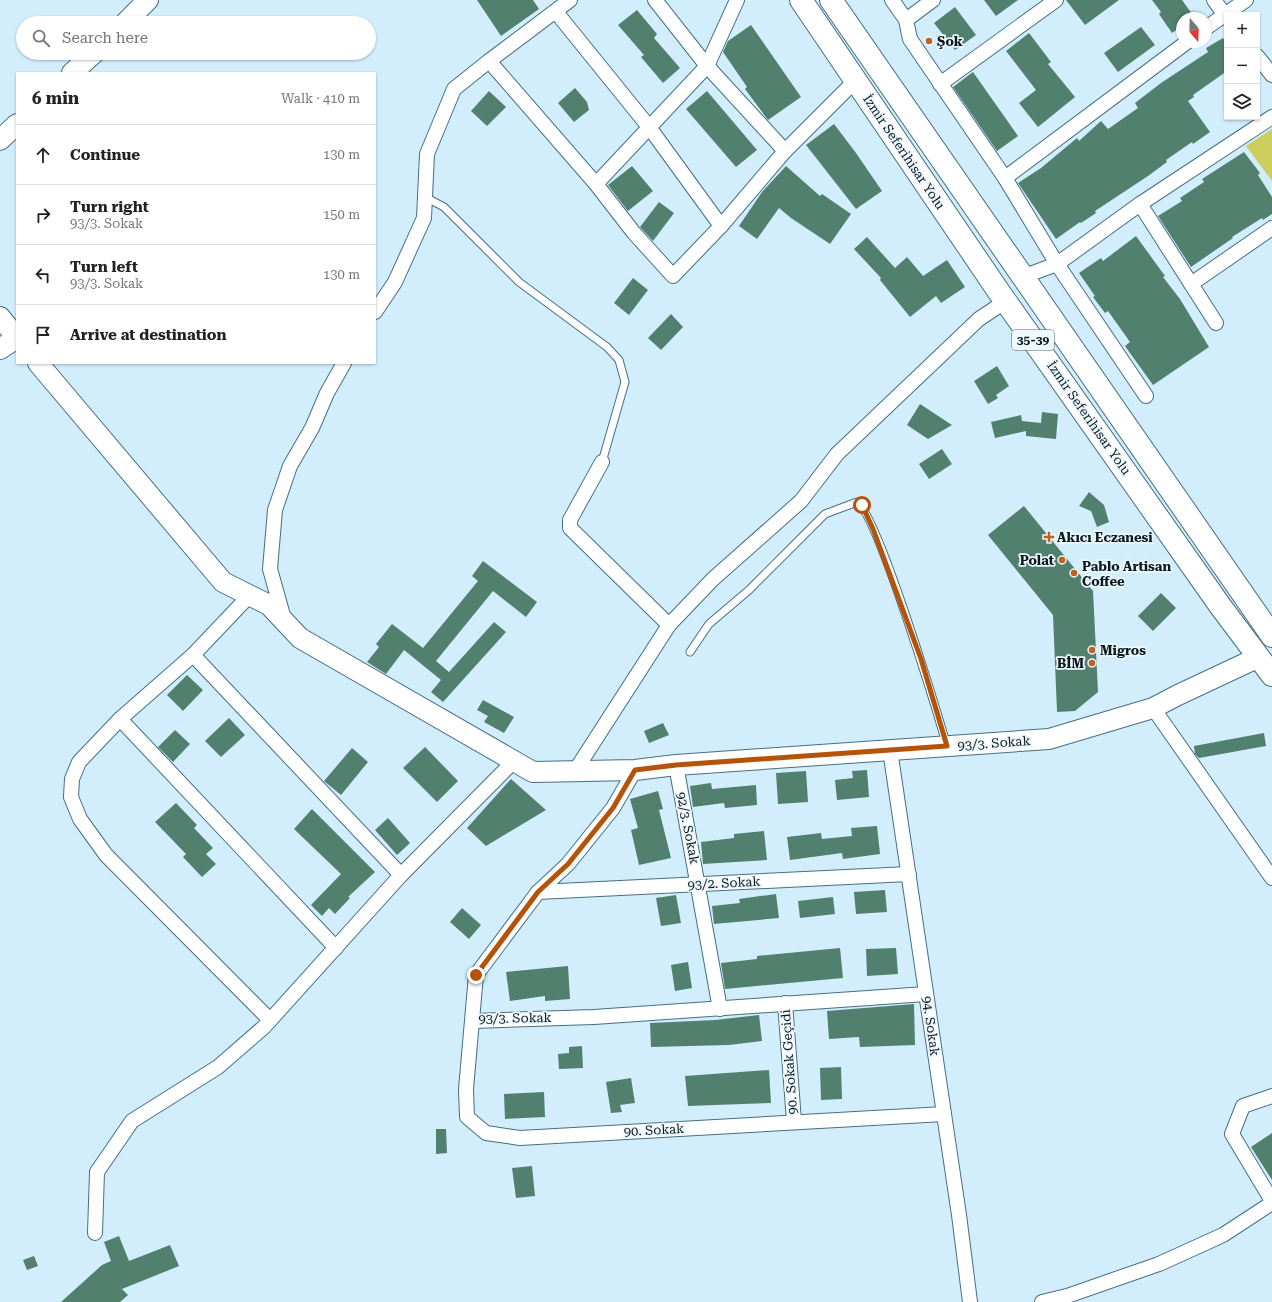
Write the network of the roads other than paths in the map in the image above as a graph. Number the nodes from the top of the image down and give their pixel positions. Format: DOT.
graph roads {
  1 [pos="148,0"];
  2 [pos="570,0"];
  3 [pos="655,0"];
  4 [pos="737,0"];
  5 [pos="801,0"];
  6 [pos="831,0"];
  7 [pos="892,0"];
  8 [pos="933,0"];
  9 [pos="1056,0"];
  10 [pos="1214,0"];
  11 [pos="1246,0"];
  12 [pos="556,12"];
  13 [pos="1231,12"];
  14 [pos="1224,13"];
  15 [pos="132,16"];
  16 [pos="1224,17"];
  17 [pos="906,20"];
  18 [pos="1212,24"];
  19 [pos="1179,48"];
  20 [pos="86,60"];
  21 [pos="1260,60"];
  22 [pos="489,61"];
  23 [pos="707,66"];
  24 [pos="73,72"];
  25 [pos="1272,75"];
  26 [pos="856,81"];
  27 [pos="940,84"];
  28 [pos="1272,117"];
  29 [pos="16,125"];
  30 [pos="649,127"];
  31 [pos="0,140"];
  32 [pos="785,151"];
  33 [pos="1005,178"];
  34 [pos="596,184"];
  35 [pos="425,197"];
  36 [pos="1140,204"];
  37 [pos="721,226"];
  38 [pos="1272,228"];
  39 [pos="1057,264"];
  40 [pos="1022,277"];
  41 [pos="1191,284"];
  42 [pos="1006,301"];
  43 [pos="376,310"];
  44 [pos="0,317"];
  45 [pos="1216,323"];
  46 [pos="16,337"];
  47 [pos="16,339"];
  48 [pos="0,349"];
  49 [pos="39,364"];
  50 [pos="343,364"];
  51 [pos="1146,396"];
  52 [pos="602,462"];
  53 [pos="250,595"];
  54 [pos="285,621"];
  55 [pos="670,625"];
  56 [pos="1272,636"];
  57 [pos="690,652"];
  58 [pos="193,655"];
  59 [pos="1266,655"];
  60 [pos="1272,676"];
  61 [pos="1153,708"];
  62 [pos="120,719"];
  63 [pos="947,746"];
  64 [pos="890,750"];
  65 [pos="514,761"];
  66 [pos="676,765"];
  67 [pos="635,770"];
  68 [pos="575,771"];
  69 [pos="909,874"];
  70 [pos="401,875"];
  71 [pos="1272,878"];
  72 [pos="699,884"];
  73 [pos="538,892"];
  74 [pos="336,948"];
  75 [pos="926,994"];
  76 [pos="785,1003"];
  77 [pos="720,1009"];
  78 [pos="270,1020"];
  79 [pos="472,1021"];
  80 [pos="1272,1096"];
  81 [pos="944,1114"];
  82 [pos="794,1121"];
  83 [pos="1272,1202"];
  84 [pos="95,1233"];
  85 [pos="970,1302"];
  86 [pos="1042,1302"];
  1 -- 15 [label="street"];
  2 -- 12 [label="street"];
  3 -- 23 [label="street"];
  4 -- 23 [label="street"];
  5 -- 26 [label="main road, İzmir Seferihisar Yolu / 35-39"];
  6 -- 40 [label="main road, İzmir Seferihisar Yolu / 35-39"];
  7 -- 17 [label="street"];
  8 -- 17 [label="street"];
  9 -- 27 [label="street"];
  10 -- 14 [label="street"];
  11 -- 13 [label="street"];
  12 -- 22 [label="street"];
  12 -- 30 [label="street"];
  16 -- 18 [label="street"];
  17 -- 27 [label="street"];
  19 -- 33 [label="street"];
  20 -- 24 [label="street"];
  21 -- 25 [label="street"];
  22 -- 34 [label="street"];
  22 -- 35 [label="street"];
  23 -- 30 [label="street"];
  23 -- 32 [label="street"];
  26 -- 32 [label="street"];
  26 -- 42 [label="main road, İzmir Seferihisar Yolu / 35-39"];
  27 -- 33 [label="street"];
  28 -- 36 [label="street"];
  29 -- 31 [label="street"];
  30 -- 34 [label="street"];
  30 -- 37 [label="street"];
  32 -- 37 [label="street"];
  33 -- 39 [label="street"];
  34 -- 37 [label="street"];
  35 -- 43 [label="street"];
  35 -- 52 [label="lane"];
  36 -- 39 [label="street"];
  36 -- 41 [label="street"];
  38 -- 41 [label="street"];
  39 -- 40 [label="street"];
  39 -- 51 [label="street"];
  40 -- 56 [label="main road, İzmir Seferihisar Yolu / 35-39"];
  41 -- 45 [label="street"];
  42 -- 55 [label="street"];
  42 -- 59 [label="main road, İzmir Seferihisar Yolu / 35-39"];
  44 -- 46 [label="street"];
  47 -- 48 [label="street"];
  49 -- 53 [label="street"];
  50 -- 54 [label="street"];
  52 -- 55 [label="street"];
  53 -- 54 [label="street"];
  53 -- 58 [label="street"];
  54 -- 65 [label="street"];
  55 -- 68 [label="street"];
  57 -- 63 [label="lane"];
  58 -- 62 [label="street"];
  58 -- 70 [label="street"];
  59 -- 60 [label="main road, İzmir Seferihisar Yolu / 35-39"];
  59 -- 61 [label="street, 93/3. Sokak"];
  61 -- 63 [label="street, 93/3. Sokak"];
  61 -- 71 [label="street"];
  62 -- 74 [label="street"];
  62 -- 78 [label="street"];
  63 -- 64 [label="street, 93/3. Sokak"];
  64 -- 66 [label="street, 93/3. Sokak"];
  64 -- 69 [label="street, 94. Sokak"];
  65 -- 68 [label="street"];
  65 -- 70 [label="street"];
  66 -- 67 [label="street, 93/3. Sokak"];
  66 -- 72 [label="street, 92/3. Sokak"];
  67 -- 68 [label="street"];
  67 -- 73 [label="street, 93/3. Sokak"];
  69 -- 72 [label="street, 93/2. Sokak"];
  69 -- 75 [label="street, 94. Sokak"];
  70 -- 74 [label="street"];
  72 -- 73 [label="street, 93/2. Sokak"];
  72 -- 77 [label="street, 92/3. Sokak"];
  73 -- 79 [label="street, 93/3. Sokak"];
  74 -- 78 [label="street"];
  75 -- 76 [label="street, 93/3. Sokak"];
  75 -- 81 [label="street, 94. Sokak"];
  76 -- 77 [label="street, 93/3. Sokak"];
  76 -- 82 [label="street, 90. Sokak Geçidi"];
  77 -- 79 [label="street, 93/3. Sokak"];
  78 -- 84 [label="street"];
  79 -- 82 [label="street, 90. Sokak"];
  80 -- 83 [label="street"];
  81 -- 82 [label="street, 90. Sokak"];
  81 -- 85 [label="street, 94. Sokak"];
  83 -- 86 [label="street"];
}
